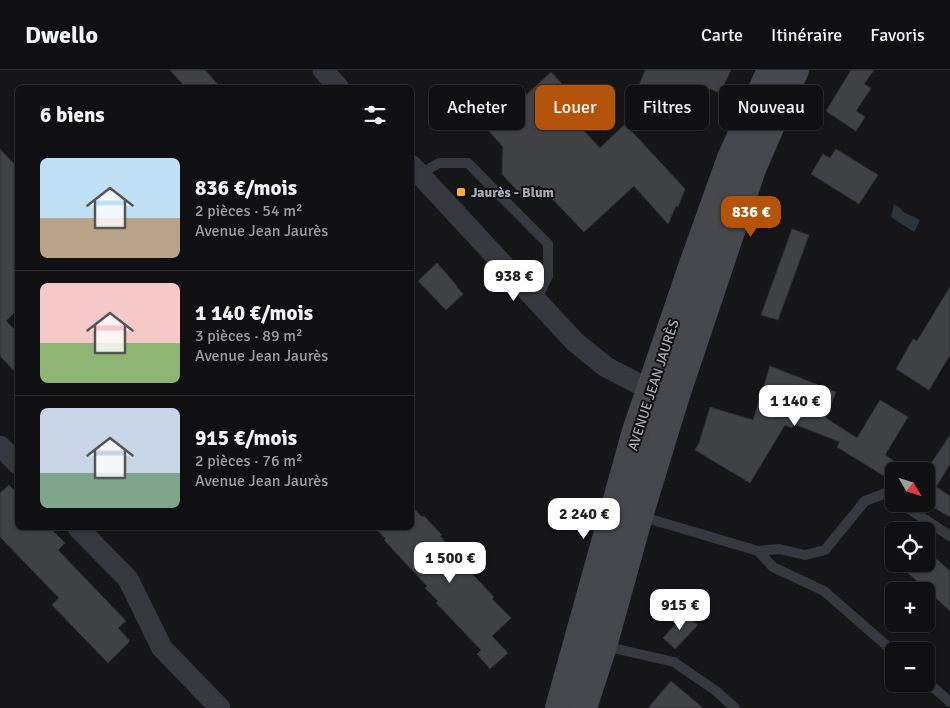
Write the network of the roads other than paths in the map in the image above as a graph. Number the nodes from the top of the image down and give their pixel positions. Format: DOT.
graph roads {
  1 [pos="323,70"];
  2 [pos="771,70"];
  3 [pos="795,70"];
  4 [pos="336,85"];
  5 [pos="416,170"];
  6 [pos="536,300"];
  7 [pos="663,391"];
  8 [pos="0,446"];
  9 [pos="15,461"];
  10 [pos="885,493"];
  11 [pos="914,512"];
  12 [pos="639,516"];
  13 [pos="80,530"];
  14 [pos="950,536"];
  15 [pos="758,551"];
  16 [pos="885,644"];
  17 [pos="603,646"];
  18 [pos="935,689"];
  19 [pos="950,702"];
  20 [pos="220,708"];
  21 [pos="559,708"];
  22 [pos="583,708"];
  23 [pos="735,708"];
  1 -- 4 [label="street"];
  2 -- 7 [label="main road, AVENUE JEAN JAURÈS"];
  3 -- 7 [label="main road, AVENUE JEAN JAURÈS"];
  5 -- 6 [label="street"];
  5 -- 6 [label="lane"];
  6 -- 7 [label="street"];
  7 -- 12 [label="main road, AVENUE JEAN JAURÈS"];
  7 -- 21 [label="main road, AVENUE JEAN JAURÈS"];
  8 -- 9 [label="street"];
  10 -- 15 [label="lane"];
  11 -- 14 [label="lane"];
  12 -- 15 [label="lane"];
  12 -- 17 [label="main road, AVENUE JEAN JAURÈS"];
  13 -- 20 [label="street"];
  15 -- 16 [label="lane"];
  17 -- 22 [label="main road, AVENUE JEAN JAURÈS"];
  17 -- 23 [label="lane"];
  18 -- 19 [label="lane"];
}
